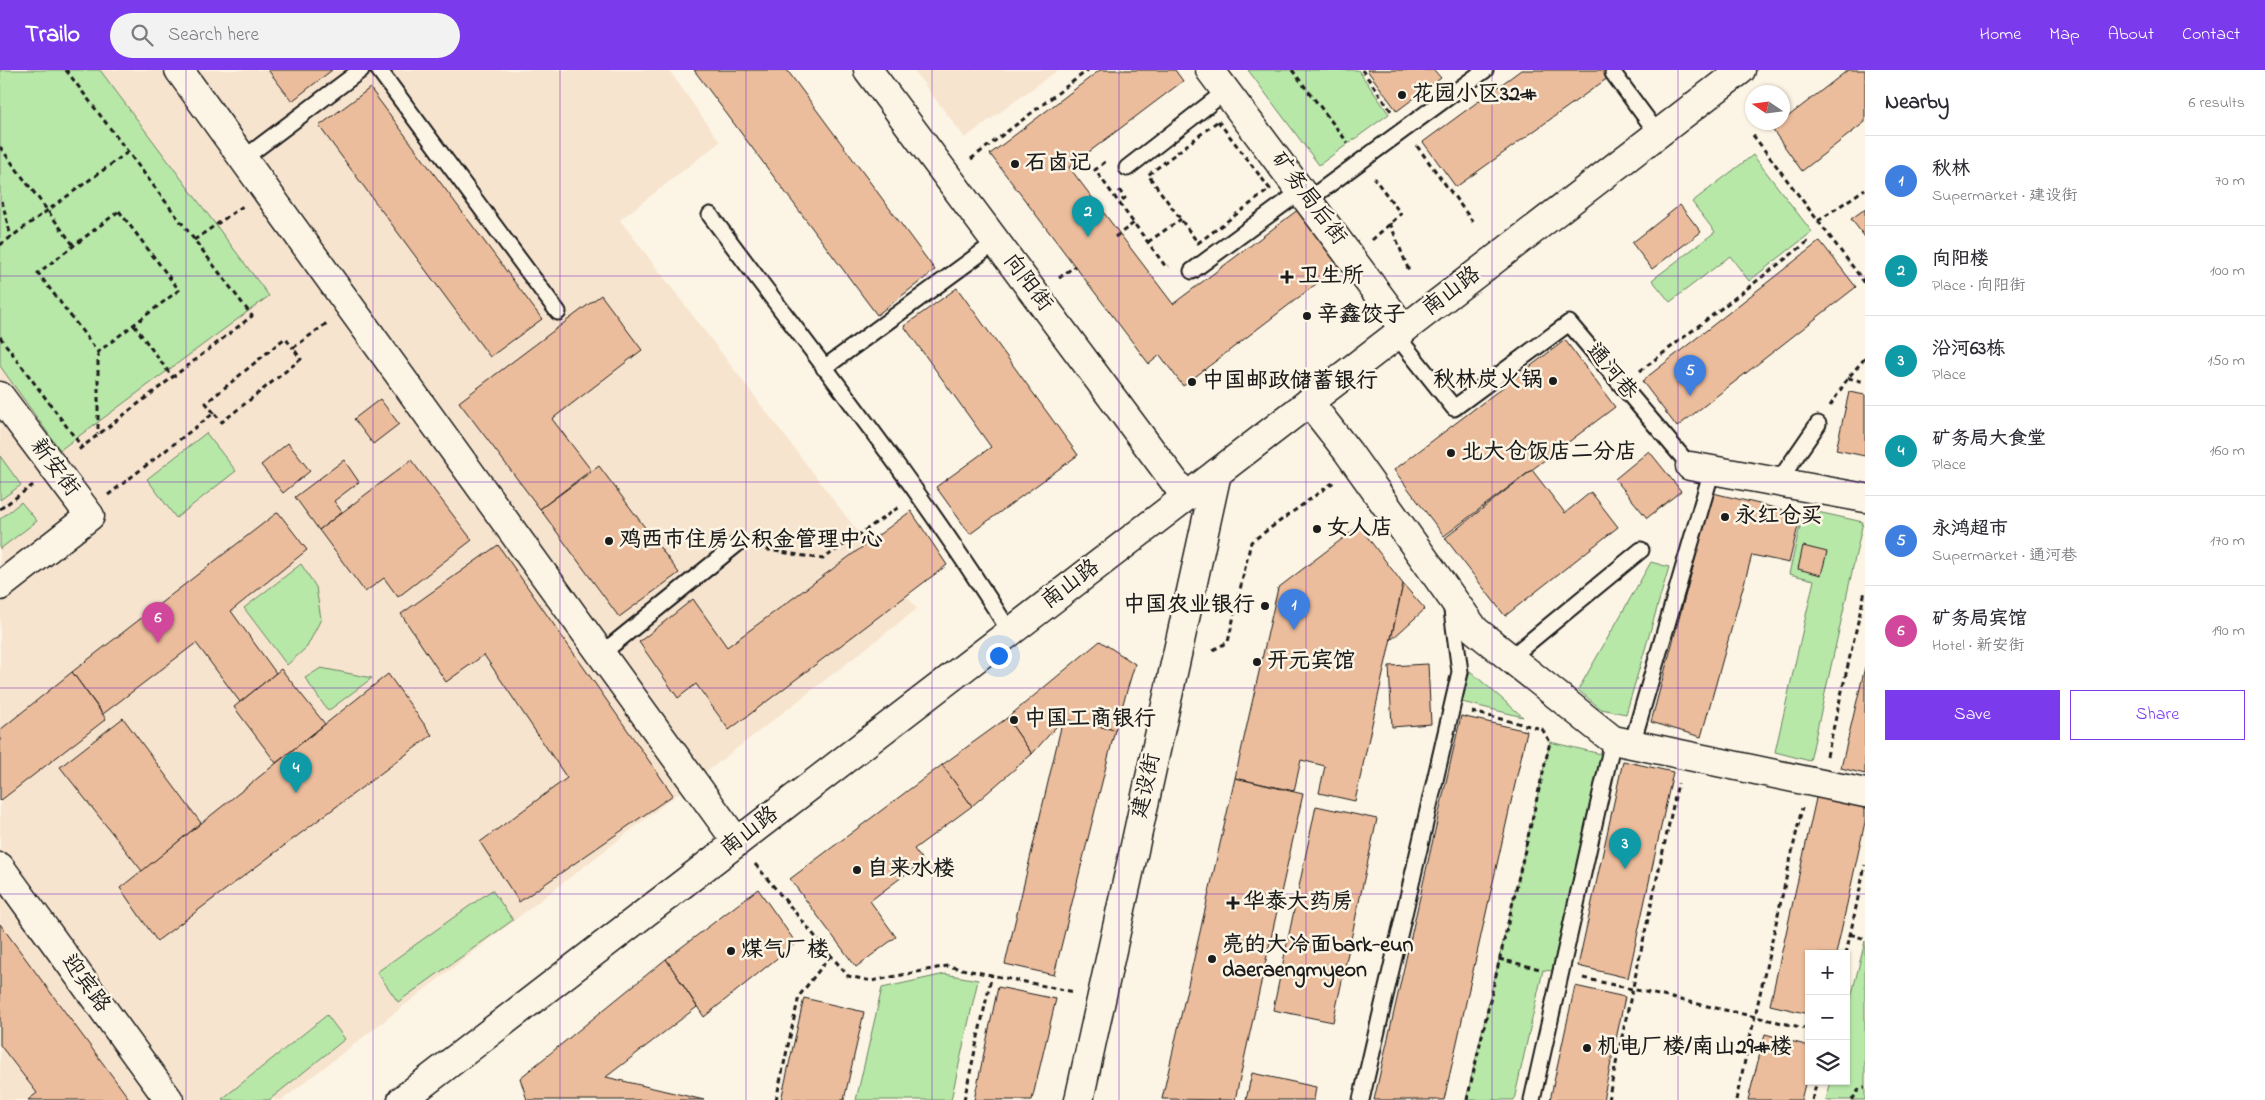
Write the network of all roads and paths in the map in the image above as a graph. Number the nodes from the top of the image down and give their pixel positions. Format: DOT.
graph roads {
  1 [pos="66,70"];
  2 [pos="179,70"];
  3 [pos="361,70"];
  4 [pos="379,70"];
  5 [pos="868,70"];
  6 [pos="1088,70"];
  7 [pos="1362,70"];
  8 [pos="1485,70"];
  9 [pos="1741,70"];
  10 [pos="1613,73"];
  11 [pos="1218,80"];
  12 [pos="1390,109"];
  13 [pos="1405,129"];
  14 [pos="1658,134"];
  15 [pos="1753,135"];
  16 [pos="0,147"];
  17 [pos="128,152"];
  18 [pos="1110,158"];
  19 [pos="243,159"];
  20 [pos="1127,168"];
  21 [pos="947,176"];
  22 [pos="1865,189"];
  23 [pos="1304,195"];
  24 [pos="1125,198"];
  25 [pos="2,201"];
  26 [pos="1119,202"];
  27 [pos="245,205"];
  28 [pos="47,210"];
  29 [pos="1401,214"];
  30 [pos="710,215"];
  31 [pos="1181,219"];
  32 [pos="1818,221"];
  33 [pos="1473,222"];
  34 [pos="1134,223"];
  35 [pos="1390,223"];
  36 [pos="11,237"];
  37 [pos="1115,237"];
  38 [pos="194,240"];
  39 [pos="1810,240"];
  40 [pos="996,242"];
  41 [pos="1148,242"];
  42 [pos="0,245"];
  43 [pos="74,246"];
  44 [pos="1352,258"];
  45 [pos="1172,264"];
  46 [pos="1192,270"];
  47 [pos="1409,271"];
  48 [pos="1865,283"];
  49 [pos="349,306"];
  50 [pos="558,312"];
  51 [pos="134,325"];
  52 [pos="1400,332"];
  53 [pos="0,337"];
  54 [pos="293,348"];
  55 [pos="98,352"];
  56 [pos="1865,358"];
  57 [pos="824,368"];
  58 [pos="173,378"];
  59 [pos="1848,378"];
  60 [pos="1865,382"];
  61 [pos="1622,385"];
  62 [pos="0,396"];
  63 [pos="1833,401"];
  64 [pos="1309,402"];
  65 [pos="214,413"];
  66 [pos="1818,424"];
  67 [pos="98,435"];
  68 [pos="82,447"];
  69 [pos="54,468"];
  70 [pos="1701,468"];
  71 [pos="1217,473"];
  72 [pos="1778,482"];
  73 [pos="1329,486"];
  74 [pos="1186,497"];
  75 [pos="1865,498"];
  76 [pos="0,509"];
  77 [pos="88,514"];
  78 [pos="877,522"];
  79 [pos="737,544"];
  80 [pos="1641,550"];
  81 [pos="1195,567"];
  82 [pos="0,586"];
  83 [pos="1865,591"];
  84 [pos="1450,594"];
  85 [pos="1010,632"];
  86 [pos="1213,650"];
  87 [pos="601,654"];
  88 [pos="1510,658"];
  89 [pos="1452,707"];
  90 [pos="1622,742"];
  91 [pos="1686,756"];
  92 [pos="1815,782"];
  93 [pos="1865,793"];
  94 [pos="737,842"];
  95 [pos="1865,865"];
  96 [pos="0,867"];
  97 [pos="1850,934"];
  98 [pos="1865,939"];
  99 [pos="1847,950"];
  100 [pos="831,955"];
  101 [pos="1499,959"];
  102 [pos="1543,970"];
  103 [pos="1561,973"];
  104 [pos="992,974"];
  105 [pos="1632,989"];
  106 [pos="1102,998"];
  107 [pos="1754,1017"];
  108 [pos="1805,1028"];
  109 [pos="1816,1085"];
  110 [pos="1865,1087"];
  111 [pos="414,1095"];
  112 [pos="169,1100"];
  113 [pos="776,1100"];
  114 [pos="964,1100"];
  115 [pos="1079,1100"];
  116 [pos="1361,1100"];
  117 [pos="1466,1100"];
  118 [pos="1532,1100"];
  119 [pos="1608,1100"];
  120 [pos="1736,1100"];
  121 [pos="1812,1100"];
  122 [pos="1852,1100"];
  1 -- 17 [label="path"];
  2 -- 19 [label="street"];
  3 -- 19 [label="lane"];
  4 -- 50 [label="lane"];
  5 -- 21 [label="street, 向阳街"];
  6 -- 21 [label="path"];
  7 -- 12 [label="path"];
  8 -- 13 [label="lane"];
  9 -- 14 [label="street, 南山路"];
  10 -- 14 [label="lane"];
  11 -- 20 [label="lane"];
  11 -- 23 [label="street, 矿务局后街"];
  13 -- 23 [label="lane"];
  13 -- 33 [label="path"];
  14 -- 52 [label="street, 南山路"];
  15 -- 32 [label="path"];
  16 -- 28 [label="path"];
  17 -- 28 [label="path"];
  17 -- 38 [label="path"];
  18 -- 26 [label="path"];
  19 -- 49 [label="street"];
  21 -- 40 [label="street, 向阳街"];
  22 -- 32 [label="path"];
  23 -- 44 [label="street, 矿务局后街"];
  23 -- 46 [label="lane"];
  24 -- 26 [label="path"];
  25 -- 36 [label="path"];
  26 -- 34 [label="path"];
  27 -- 38 [label="path"];
  28 -- 36 [label="path"];
  28 -- 43 [label="path"];
  29 -- 35 [label="path"];
  30 -- 57 [label="lane"];
  31 -- 31 [label="path"];
  31 -- 41 [label="path"];
  32 -- 48 [label="path"];
  34 -- 37 [label="path"];
  34 -- 41 [label="path"];
  35 -- 44 [label="path"];
  35 -- 47 [label="path"];
  36 -- 42 [label="path"];
  38 -- 58 [label="path"];
  39 -- 61 [label="path"];
  40 -- 57 [label="lane"];
  40 -- 74 [label="street, 向阳街"];
  41 -- 45 [label="path"];
  43 -- 51 [label="path"];
  43 -- 55 [label="path"];
  44 -- 52 [label="street, 矿务局后街"];
  49 -- 54 [label="path"];
  49 -- 87 [label="street"];
  51 -- 55 [label="path"];
  51 -- 58 [label="path"];
  52 -- 61 [label="lane, 通河巷"];
  52 -- 64 [label="street, 南山路"];
  53 -- 68 [label="path"];
  54 -- 65 [label="path"];
  54 -- 65 [label="path"];
  55 -- 67 [label="path"];
  56 -- 59 [label="path"];
  57 -- 85 [label="lane"];
  58 -- 67 [label="path"];
  59 -- 60 [label="path"];
  59 -- 63 [label="path"];
  61 -- 70 [label="lane, 通河巷"];
  62 -- 69 [label="street, 新安街"];
  64 -- 71 [label="street, 南山路"];
  64 -- 84 [label="street"];
  65 -- 77 [label="path"];
  66 -- 72 [label="lane"];
  67 -- 68 [label="path"];
  68 -- 69 [label="path"];
  69 -- 76 [label="path"];
  69 -- 77 [label="street, 新安街"];
  70 -- 72 [label="street"];
  70 -- 90 [label="lane"];
  71 -- 74 [label="street, 南山路"];
  71 -- 81 [label="street, 建设街"];
  72 -- 75 [label="street"];
  73 -- 86 [label="path"];
  74 -- 81 [label="street"];
  74 -- 85 [label="street, 南山路"];
  77 -- 82 [label="street"];
  78 -- 79 [label="path"];
  79 -- 87 [label="lane"];
  80 -- 88 [label="lane"];
  81 -- 106 [label="street, 建设街"];
  83 -- 92 [label="path"];
  84 -- 88 [label="street"];
  84 -- 89 [label="lane"];
  85 -- 94 [label="street, 南山路"];
  87 -- 94 [label="street"];
  88 -- 90 [label="street"];
  89 -- 101 [label="path"];
  89 -- 116 [label="lane"];
  90 -- 91 [label="street"];
  90 -- 103 [label="lane"];
  91 -- 92 [label="street"];
  91 -- 105 [label="path"];
  92 -- 93 [label="street"];
  92 -- 107 [label="path"];
  94 -- 100 [label="path"];
  94 -- 111 [label="street, 南山路"];
  95 -- 97 [label="path"];
  96 -- 112 [label="street, 迎宾路"];
  97 -- 98 [label="path"];
  97 -- 99 [label="path"];
  100 -- 104 [label="path"];
  100 -- 113 [label="path"];
  101 -- 102 [label="path"];
  101 -- 117 [label="path"];
  103 -- 105 [label="path"];
  103 -- 118 [label="lane"];
  104 -- 106 [label="path"];
  104 -- 114 [label="path"];
  105 -- 107 [label="path"];
  105 -- 119 [label="path"];
  106 -- 115 [label="street, 建设街"];
  107 -- 108 [label="path"];
  107 -- 120 [label="path"];
  109 -- 121 [label="path"];
  110 -- 122 [label="path"];
}
